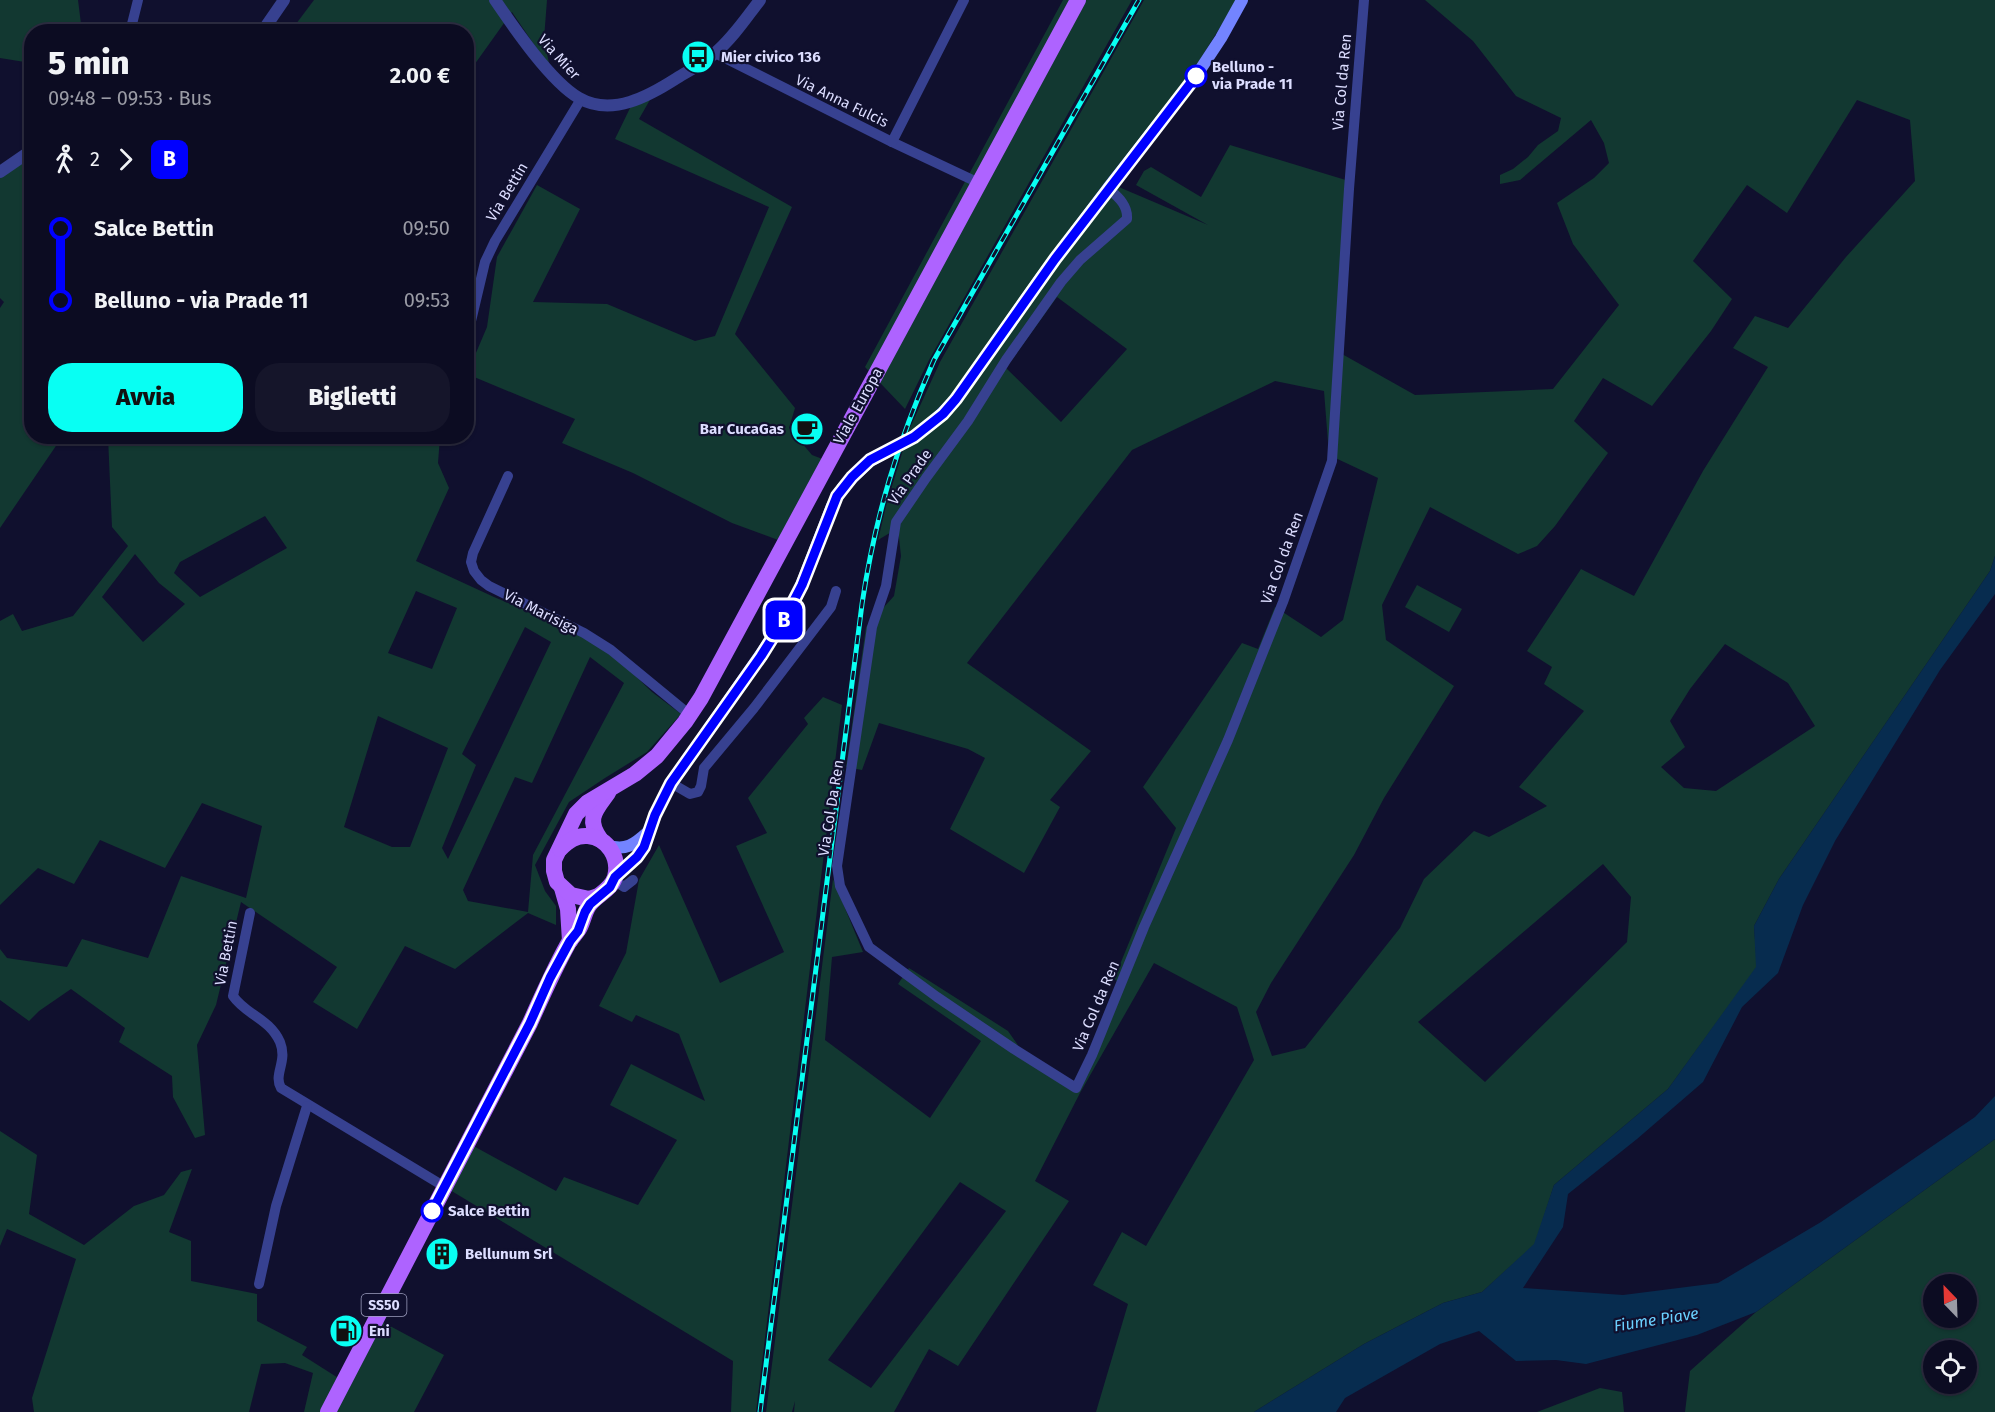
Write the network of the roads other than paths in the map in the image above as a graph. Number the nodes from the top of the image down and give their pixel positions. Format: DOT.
graph roads {
  1 [pos="138,0"];
  2 [pos="284,0"];
  3 [pos="495,0"];
  4 [pos="760,0"];
  5 [pos="950,0"];
  6 [pos="1078,0"];
  7 [pos="1242,0"];
  8 [pos="1364,0"];
  9 [pos="963,3"];
  10 [pos="132,24"];
  11 [pos="268,24"];
  12 [pos="715,53"];
  13 [pos="581,99"];
  14 [pos="892,142"];
  15 [pos="24,156"];
  16 [pos="0,172"];
  17 [pos="979,183"];
  18 [pos="1108,188"];
  19 [pos="474,308"];
  20 [pos="508,476"];
  21 [pos="890,564"];
  22 [pos="836,591"];
  23 [pos="690,716"];
  24 [pos="671,783"];
  25 [pos="610,789"];
  26 [pos="649,831"];
  27 [pos="604,842"];
  28 [pos="559,850"];
  29 [pos="614,878"];
  30 [pos="633,880"];
  31 [pos="562,888"];
  32 [pos="597,896"];
  33 [pos="250,913"];
  34 [pos="570,941"];
  35 [pos="1076,1088"];
  36 [pos="307,1106"];
  37 [pos="445,1187"];
  38 [pos="259,1284"];
  39 [pos="328,1412"];
  1 -- 10 [label="street"];
  2 -- 11 [label="street"];
  3 -- 13 [label="street, Via Mier"];
  4 -- 12 [label="street, Via Mier"];
  5 -- 9 [label="street"];
  6 -- 17 [label="main road, Viale Europa"];
  7 -- 18 [label="main road, Via Prade"];
  8 -- 35 [label="street, Via Col da Ren"];
  9 -- 14 [label="street, Via Anna Fulcis"];
  12 -- 13 [label="street, Via Mier"];
  12 -- 14 [label="street, Via Anna Fulcis"];
  13 -- 19 [label="street, Via Bettin"];
  14 -- 17 [label="street, Via Anna Fulcis"];
  15 -- 16 [label="street"];
  17 -- 23 [label="main road, Viale Europa"];
  18 -- 21 [label="street, Via Prade"];
  18 -- 24 [label="main road, Via Prade"];
  20 -- 23 [label="street, Via Marisiga"];
  21 -- 35 [label="street, Via Col Da Ren"];
  22 -- 24 [label="street"];
  23 -- 25 [label="main road, Viale Europa"];
  24 -- 26 [label="main road, Via Prade"];
  25 -- 27 [label="main road, Viale Europa"];
  25 -- 28 [label="main road, Viale Europa"];
  26 -- 27 [label="main road"];
  26 -- 29 [label="main road, Via Prade"];
  27 -- 28 [label="main road"];
  27 -- 29 [label="main road"];
  28 -- 31 [label="main road"];
  29 -- 30 [label="street"];
  29 -- 32 [label="main road"];
  31 -- 32 [label="main road"];
  31 -- 34 [label="main road"];
  32 -- 34 [label="main road"];
  33 -- 36 [label="street, Via Bettin"];
  34 -- 37 [label="main road"];
  36 -- 37 [label="street, Via Bettin"];
  36 -- 38 [label="street"];
  37 -- 39 [label="main road, SS50"];
}
